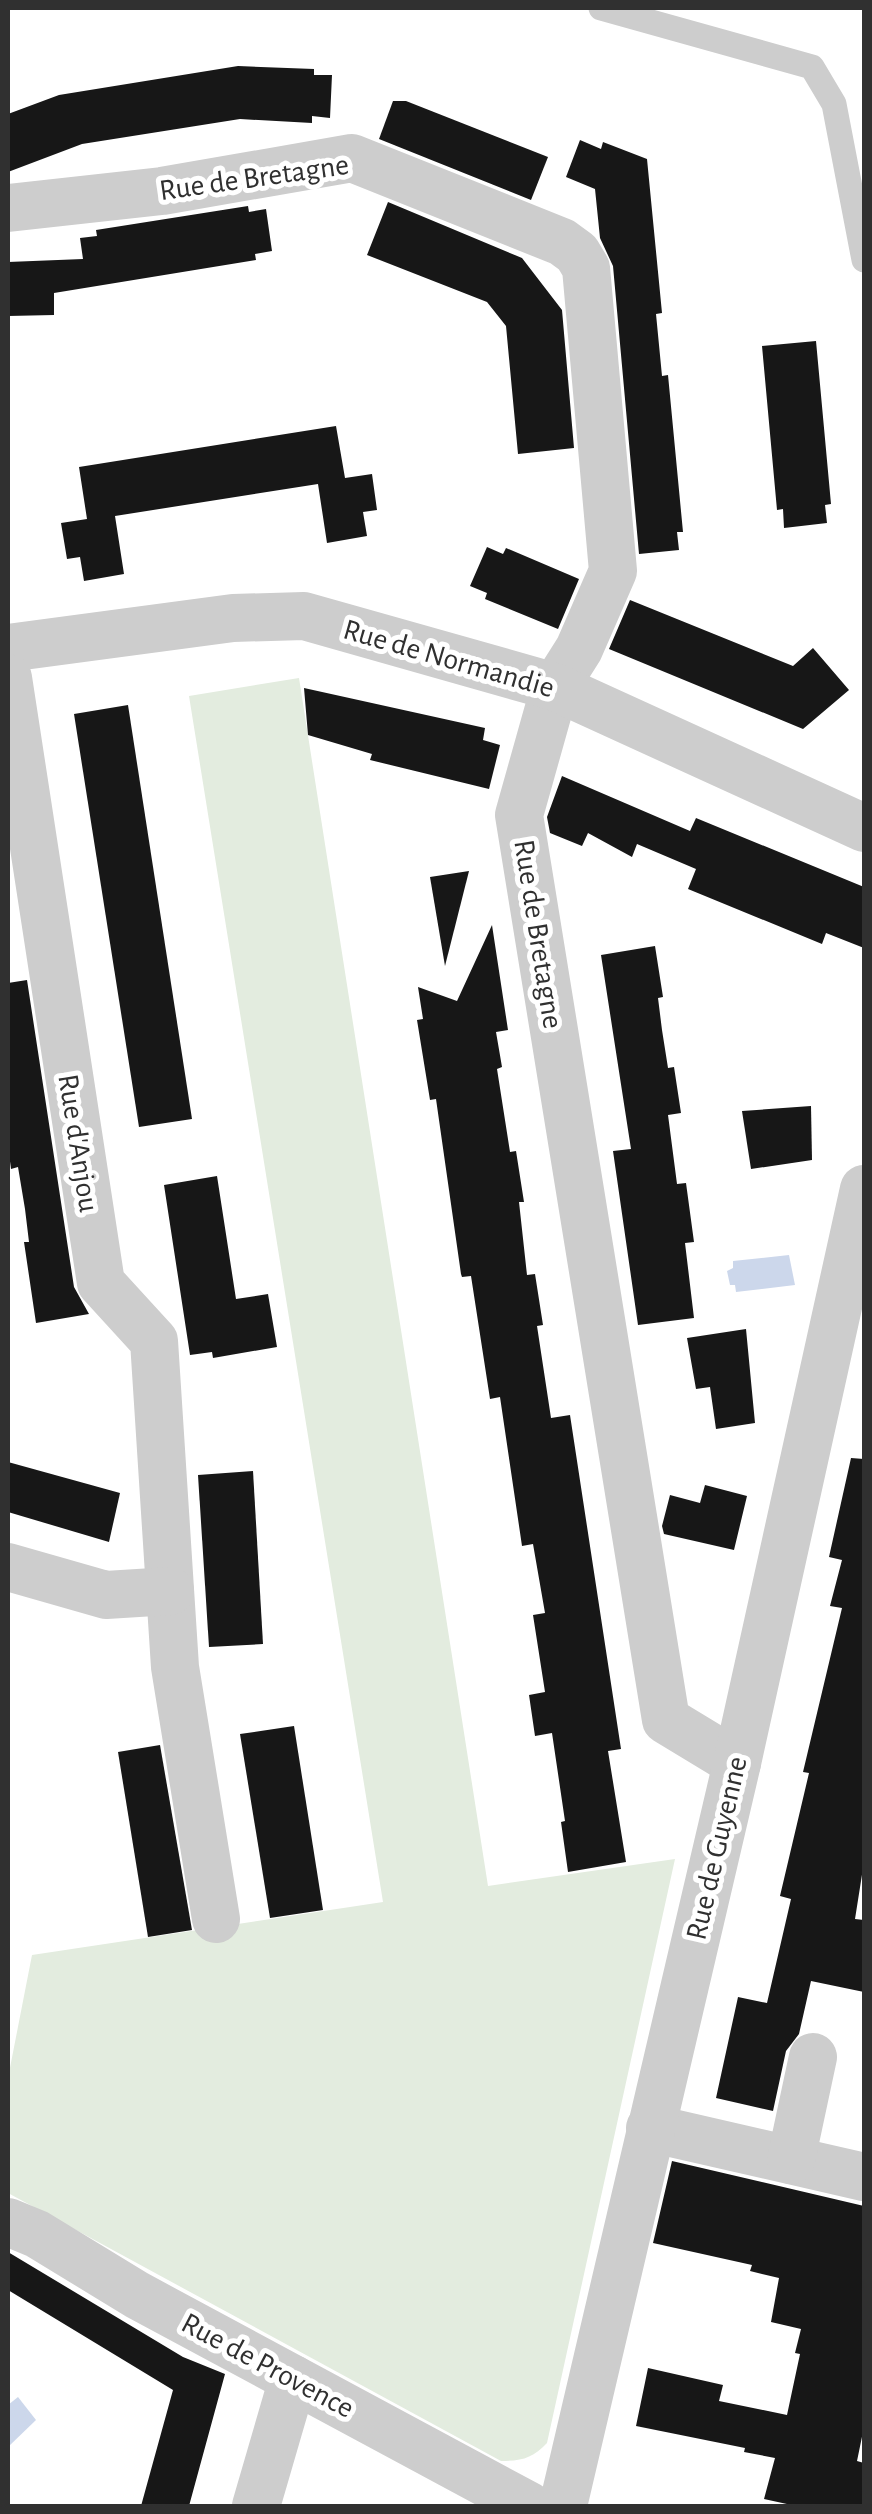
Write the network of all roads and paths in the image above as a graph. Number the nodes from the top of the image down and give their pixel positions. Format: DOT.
graph roads {
  1 [pos="601,8"];
  2 [pos="8,208"];
  3 [pos="864,260"];
  4 [pos="8,648"];
  5 [pos="8,678"];
  6 [pos="554,687"];
  7 [pos="864,828"];
  8 [pos="864,1189"];
  9 [pos="8,1567"];
  10 [pos="170,1591"];
  11 [pos="737,1763"];
  12 [pos="216,1919"];
  13 [pos="813,2057"];
  14 [pos="650,2128"];
  15 [pos="791,2160"];
  16 [pos="864,2177"];
  17 [pos="8,2222"];
  18 [pos="293,2379"];
  19 [pos="256,2506"];
  20 [pos="529,2506"];
  21 [pos="564,2506"];
  1 -- 3 [label="lane"];
  2 -- 6 [label="street, Rue de Bretagne"];
  4 -- 6 [label="street, Rue de Normandie"];
  5 -- 10 [label="street, Rue d'Anjou"];
  6 -- 7 [label="street, Rue de Normandie"];
  6 -- 11 [label="street, Rue de Bretagne"];
  8 -- 11 [label="street, Rue de Guyenne"];
  9 -- 10 [label="street"];
  10 -- 12 [label="street, Rue d'Anjou"];
  11 -- 14 [label="street, Rue de Guyenne"];
  13 -- 15 [label="street"];
  14 -- 15 [label="street"];
  14 -- 21 [label="street, Rue de Guyenne"];
  15 -- 16 [label="street"];
  17 -- 18 [label="street, Rue de Provence"];
  18 -- 19 [label="street"];
  18 -- 20 [label="street, Rue de Provence"];
}
